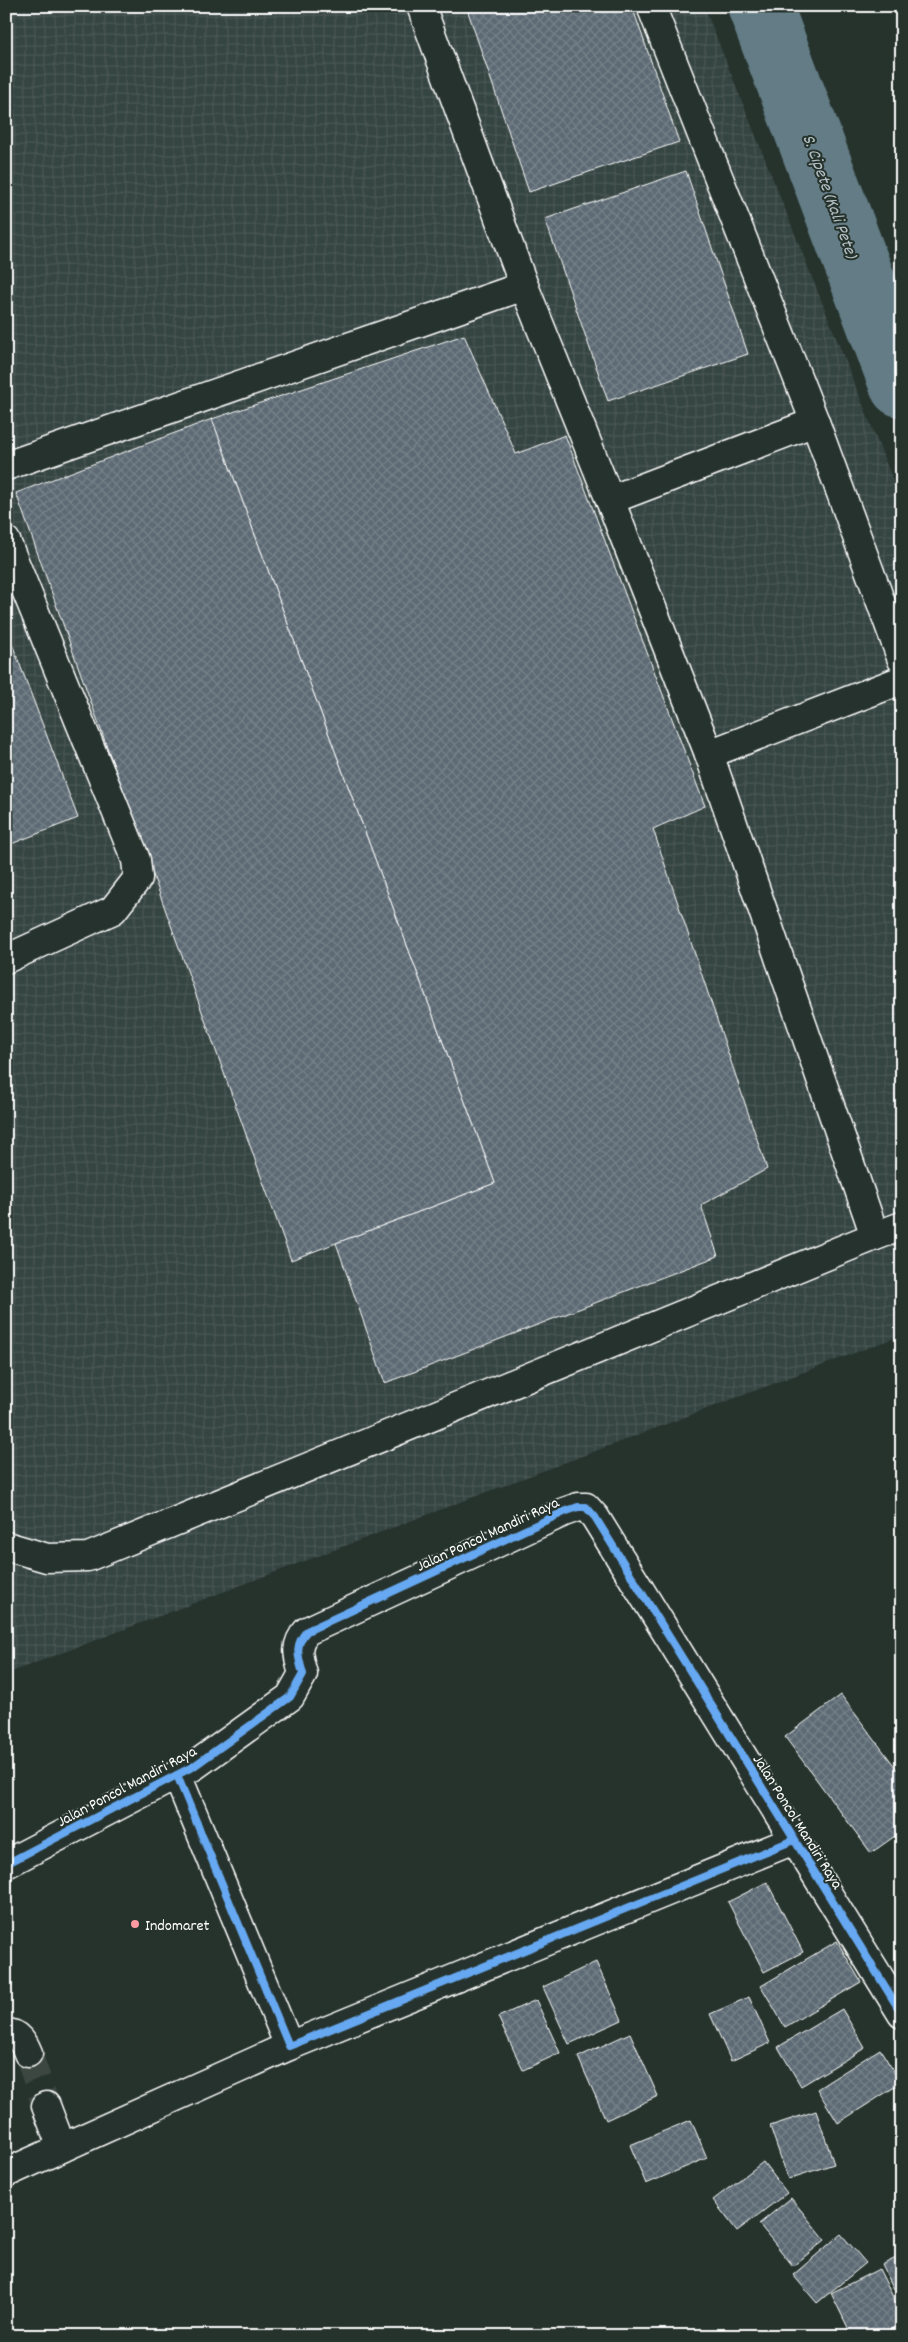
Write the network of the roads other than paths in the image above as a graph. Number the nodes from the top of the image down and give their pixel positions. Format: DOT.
graph roads {
  1 [pos="421,6"];
  2 [pos="651,6"];
  3 [pos="524,286"];
  4 [pos="815,422"];
  5 [pos="6,466"];
  6 [pos="610,500"];
  7 [pos="6,541"];
  8 [pos="902,660"];
  9 [pos="902,680"];
  10 [pos="709,754"];
  11 [pos="6,959"];
  12 [pos="902,1226"];
  13 [pos="875,1236"];
  14 [pos="6,1546"];
  15 [pos="178,1775"];
  16 [pos="794,1840"];
  17 [pos="6,1864"];
  18 [pos="902,2014"];
  19 [pos="6,2033"];
  20 [pos="289,2046"];
  21 [pos="28,2053"];
  22 [pos="46,2106"];
  23 [pos="62,2148"];
  24 [pos="6,2173"];
  1 -- 3 [label="street"];
  2 -- 4 [label="street"];
  3 -- 5 [label="street"];
  3 -- 6 [label="street"];
  4 -- 6 [label="street"];
  4 -- 8 [label="street"];
  6 -- 10 [label="street"];
  7 -- 11 [label="street"];
  9 -- 10 [label="street"];
  10 -- 13 [label="street"];
  12 -- 13 [label="street"];
  13 -- 14 [label="street"];
  15 -- 16 [label="street, Jalan Poncol Mandiri Raya"];
  15 -- 17 [label="street, Jalan Poncol Mandiri Raya"];
  15 -- 20 [label="street"];
  16 -- 18 [label="street, Jalan Poncol Mandiri Raya"];
  16 -- 20 [label="street"];
  19 -- 21 [label="street"];
  20 -- 23 [label="street"];
  22 -- 23 [label="street"];
  23 -- 24 [label="street"];
}
